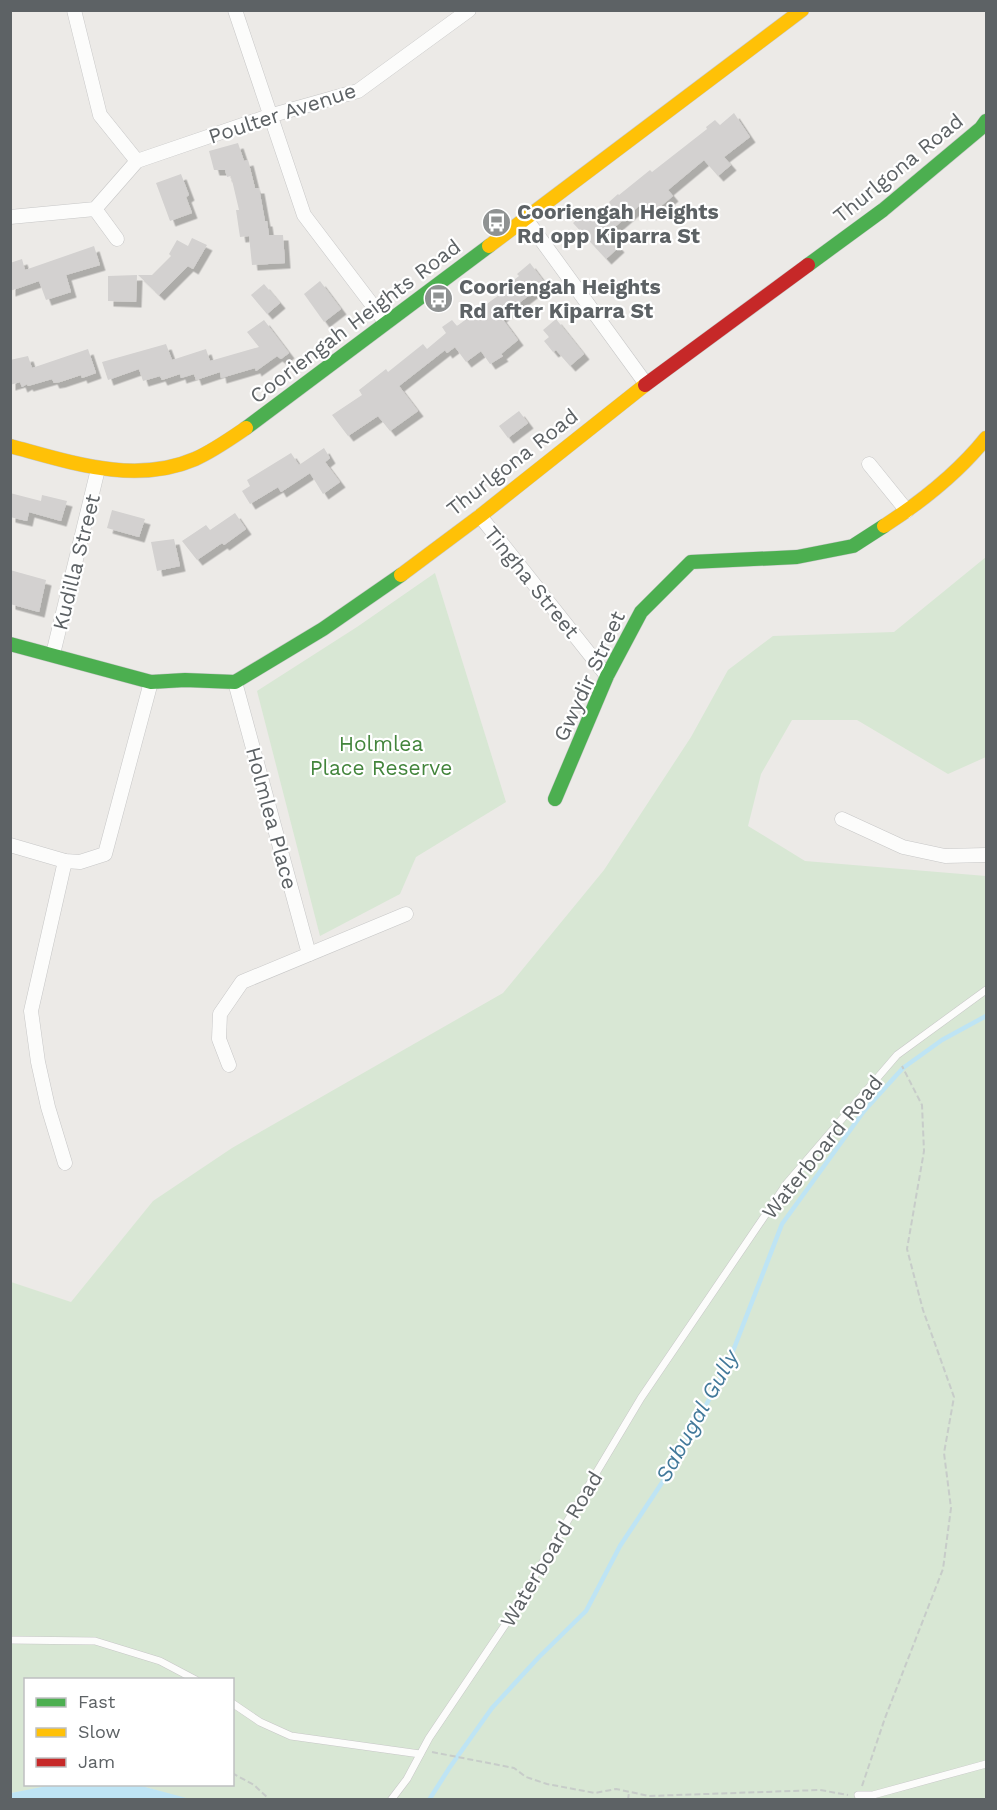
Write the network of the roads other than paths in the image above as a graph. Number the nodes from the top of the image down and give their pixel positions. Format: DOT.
graph roads {
  1 [pos="74,10"];
  2 [pos="235,10"];
  3 [pos="469,10"];
  4 [pos="802,10"];
  5 [pos="269,116"];
  6 [pos="987,121"];
  7 [pos="137,161"];
  8 [pos="95,209"];
  9 [pos="10,217"];
  10 [pos="526,219"];
  11 [pos="117,239"];
  12 [pos="386,323"];
  13 [pos="646,384"];
  14 [pos="987,438"];
  15 [pos="10,446"];
  16 [pos="869,464"];
  17 [pos="98,469"];
  18 [pos="908,511"];
  19 [pos="480,516"];
  20 [pos="10,644"];
  21 [pos="53,654"];
  22 [pos="607,676"];
  23 [pos="150,682"];
  24 [pos="235,682"];
  25 [pos="555,800"];
  26 [pos="842,819"];
  27 [pos="10,845"];
  28 [pos="987,855"];
  29 [pos="65,861"];
  30 [pos="406,914"];
  31 [pos="309,954"];
  32 [pos="987,990"];
  33 [pos="229,1065"];
  34 [pos="65,1163"];
  35 [pos="10,1640"];
  36 [pos="192,1678"];
  37 [pos="234,1704"];
  38 [pos="420,1754"];
  39 [pos="987,1764"];
  40 [pos="859,1797"];
  41 [pos="391,1800"];
  1 -- 7 [label="street"];
  2 -- 5 [label="street"];
  3 -- 5 [label="street, Poulter Avenue"];
  4 -- 10 [label="street, Cooriengah Heights Road"];
  5 -- 7 [label="street, Poulter Avenue"];
  5 -- 12 [label="street"];
  6 -- 13 [label="street, Thurlgona Road"];
  7 -- 8 [label="street, Poulter Avenue"];
  8 -- 9 [label="street"];
  8 -- 11 [label="street"];
  10 -- 12 [label="street, Cooriengah Heights Road"];
  10 -- 13 [label="street"];
  12 -- 17 [label="street, Cooriengah Heights Road"];
  13 -- 19 [label="street, Thurlgona Road"];
  14 -- 18 [label="street, Gwydir Street"];
  15 -- 17 [label="street, Cooriengah Heights Road"];
  16 -- 18 [label="street"];
  17 -- 21 [label="street, Kudilla Street"];
  18 -- 22 [label="street, Gwydir Street"];
  19 -- 22 [label="street, Tingha Street"];
  19 -- 24 [label="street, Thurlgona Road"];
  20 -- 21 [label="street"];
  21 -- 23 [label="street"];
  22 -- 25 [label="street, Gwydir Street"];
  23 -- 24 [label="street"];
  23 -- 29 [label="street"];
  24 -- 31 [label="street, Holmlea Place"];
  26 -- 28 [label="street"];
  27 -- 29 [label="street"];
  29 -- 34 [label="street"];
  30 -- 31 [label="street"];
  31 -- 33 [label="street"];
  32 -- 38 [label="lane, Waterboard Road"];
  35 -- 36 [label="lane"];
  37 -- 38 [label="lane"];
  38 -- 41 [label="lane, Waterboard Road"];
  39 -- 40 [label="lane"];
}
